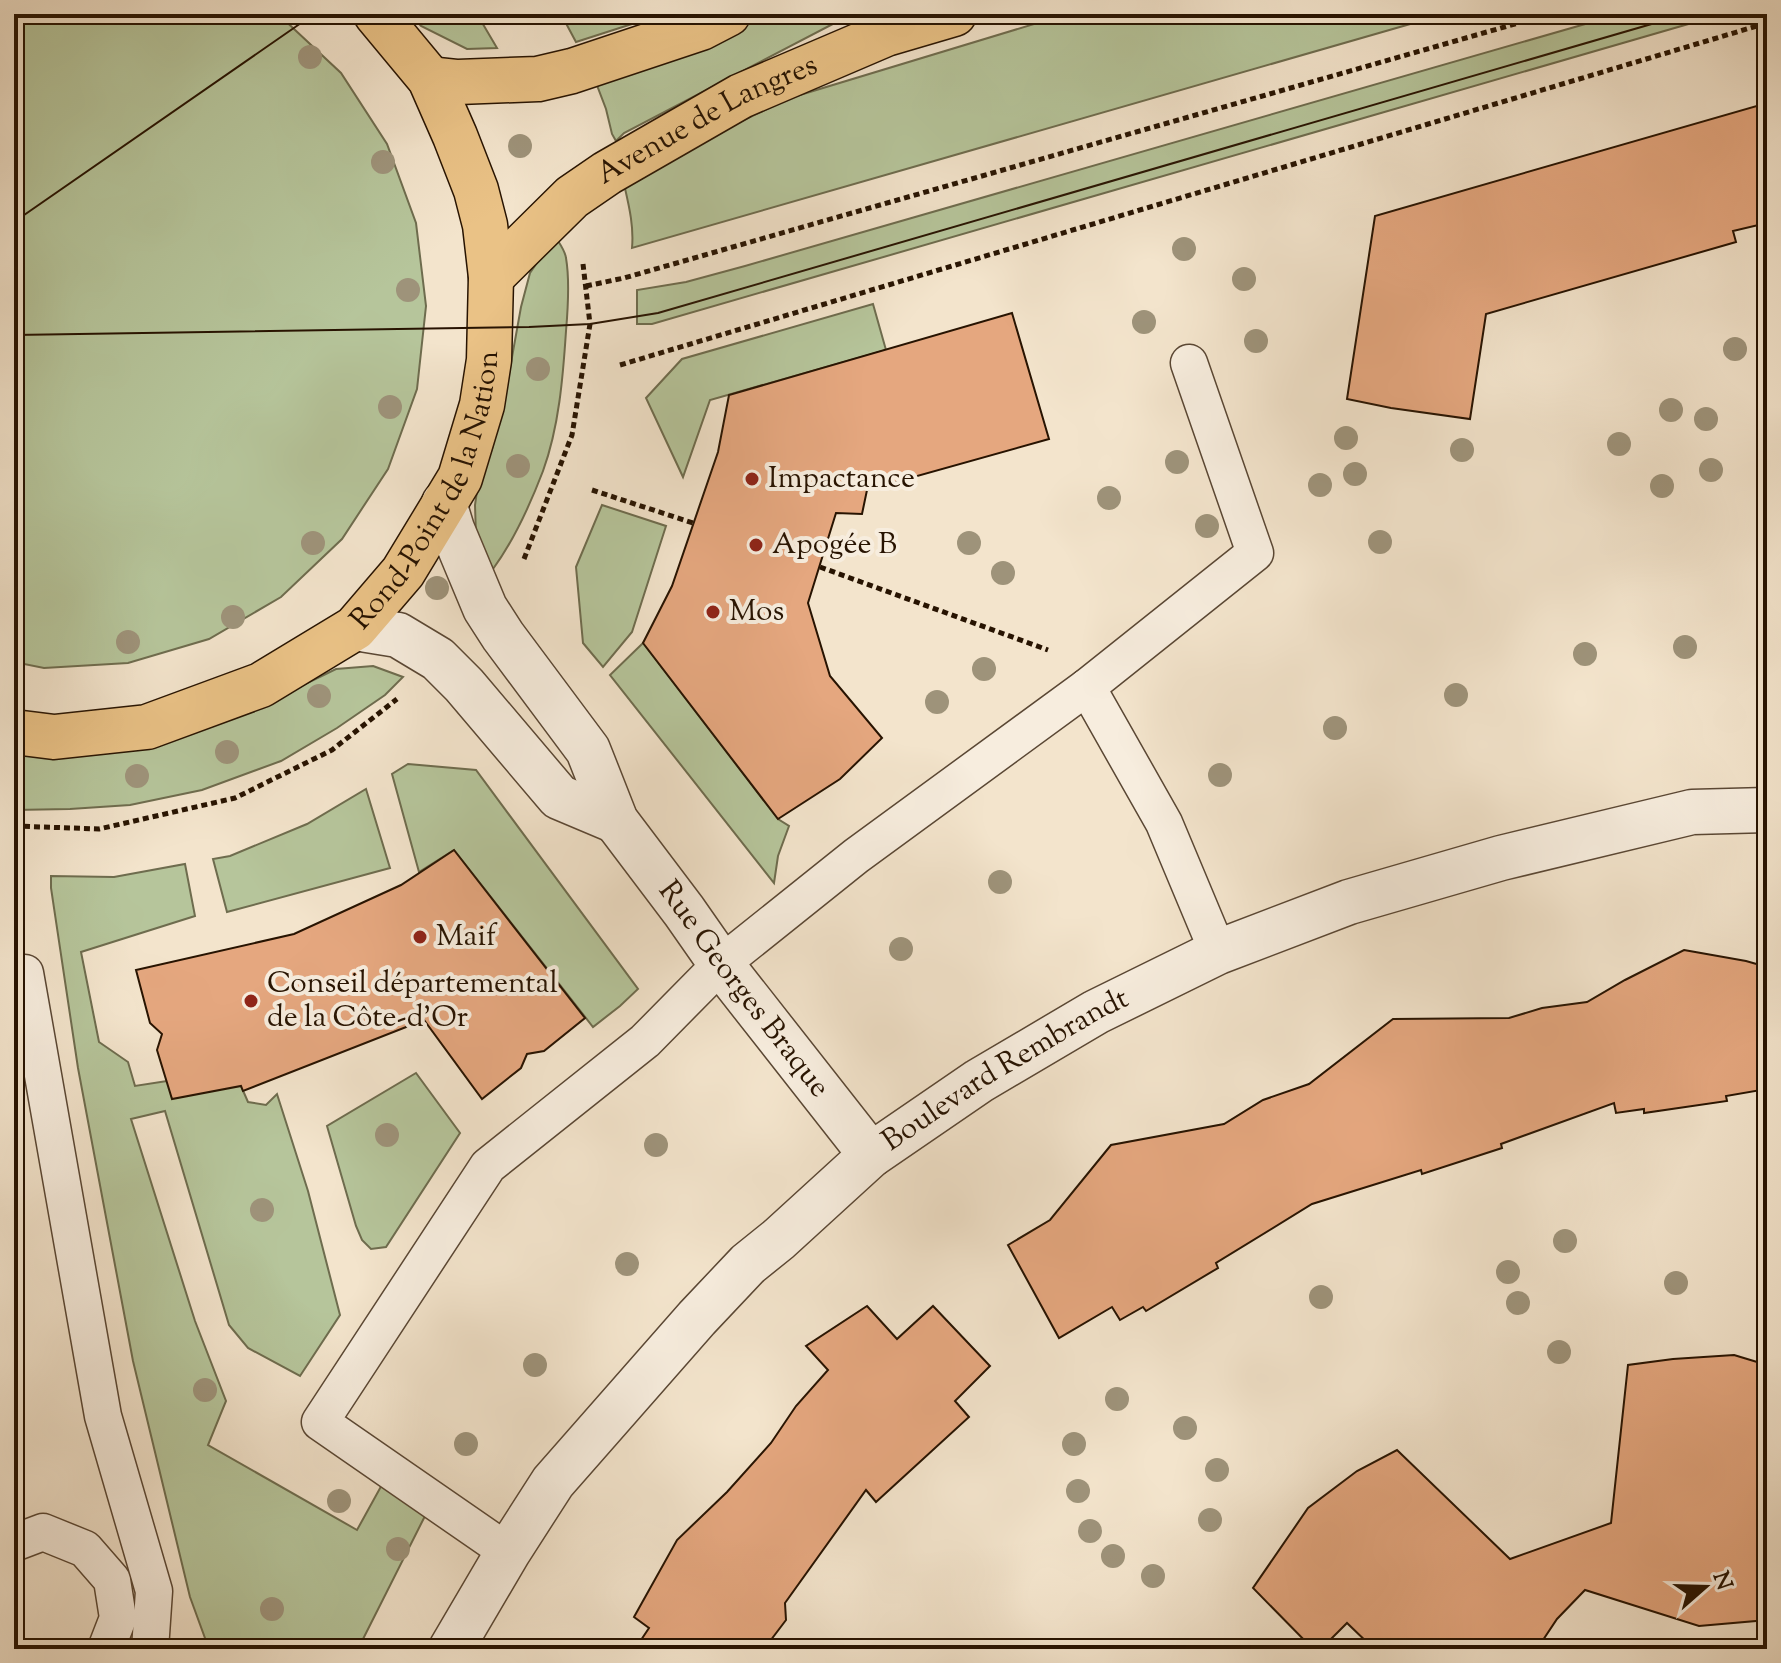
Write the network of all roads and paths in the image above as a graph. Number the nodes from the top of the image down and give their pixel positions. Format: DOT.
graph roads {
  1 [pos="376,14"];
  2 [pos="728,14"];
  3 [pos="954,14"];
  4 [pos="1550,14"];
  5 [pos="1767,23"];
  6 [pos="430,79"];
  7 [pos="491,277"];
  8 [pos="586,286"];
  9 [pos="1189,363"];
  10 [pos="620,365"];
  11 [pos="592,490"];
  12 [pos="444,503"];
  13 [pos="693,523"];
  14 [pos="820,567"];
  15 [pos="355,628"];
  16 [pos="1087,687"];
  17 [pos="14,732"];
  18 [pos="1767,810"];
  19 [pos="616,821"];
  20 [pos="1218,952"];
  21 [pos="721,964"];
  22 [pos="25,973"];
  23 [pos="871,1155"];
  24 [pos="14,1543"];
  25 [pos="508,1552"];
  26 [pos="106,1649"];
  27 [pos="150,1649"];
  28 [pos="451,1649"];
  1 -- 6 [label="main road, Rond-Point de la Nation"];
  2 -- 6 [label="main road"];
  3 -- 7 [label="main road, Avenue de Langres"];
  4 -- 8 [label="path"];
  5 -- 10 [label="path"];
  6 -- 7 [label="main road, Rond-Point de la Nation"];
  7 -- 12 [label="main road, Rond-Point de la Nation"];
  9 -- 16 [label="lane"];
  11 -- 13 [label="path"];
  12 -- 15 [label="main road, Rond-Point de la Nation"];
  12 -- 19 [label="street, Rue Georges Braque"];
  14 -- 16 [label="path"];
  15 -- 17 [label="main road, Rond-Point de la Nation"];
  15 -- 19 [label="street"];
  16 -- 20 [label="lane"];
  16 -- 21 [label="lane"];
  18 -- 20 [label="street, Boulevard Rembrandt"];
  19 -- 21 [label="street, Rue Georges Braque"];
  20 -- 23 [label="street, Boulevard Rembrandt"];
  21 -- 23 [label="street, Rue Georges Braque"];
  21 -- 25 [label="lane"];
  22 -- 27 [label="lane"];
  23 -- 25 [label="street, Boulevard Rembrandt"];
  24 -- 26 [label="lane"];
  25 -- 28 [label="street, Boulevard Rembrandt"];
}
